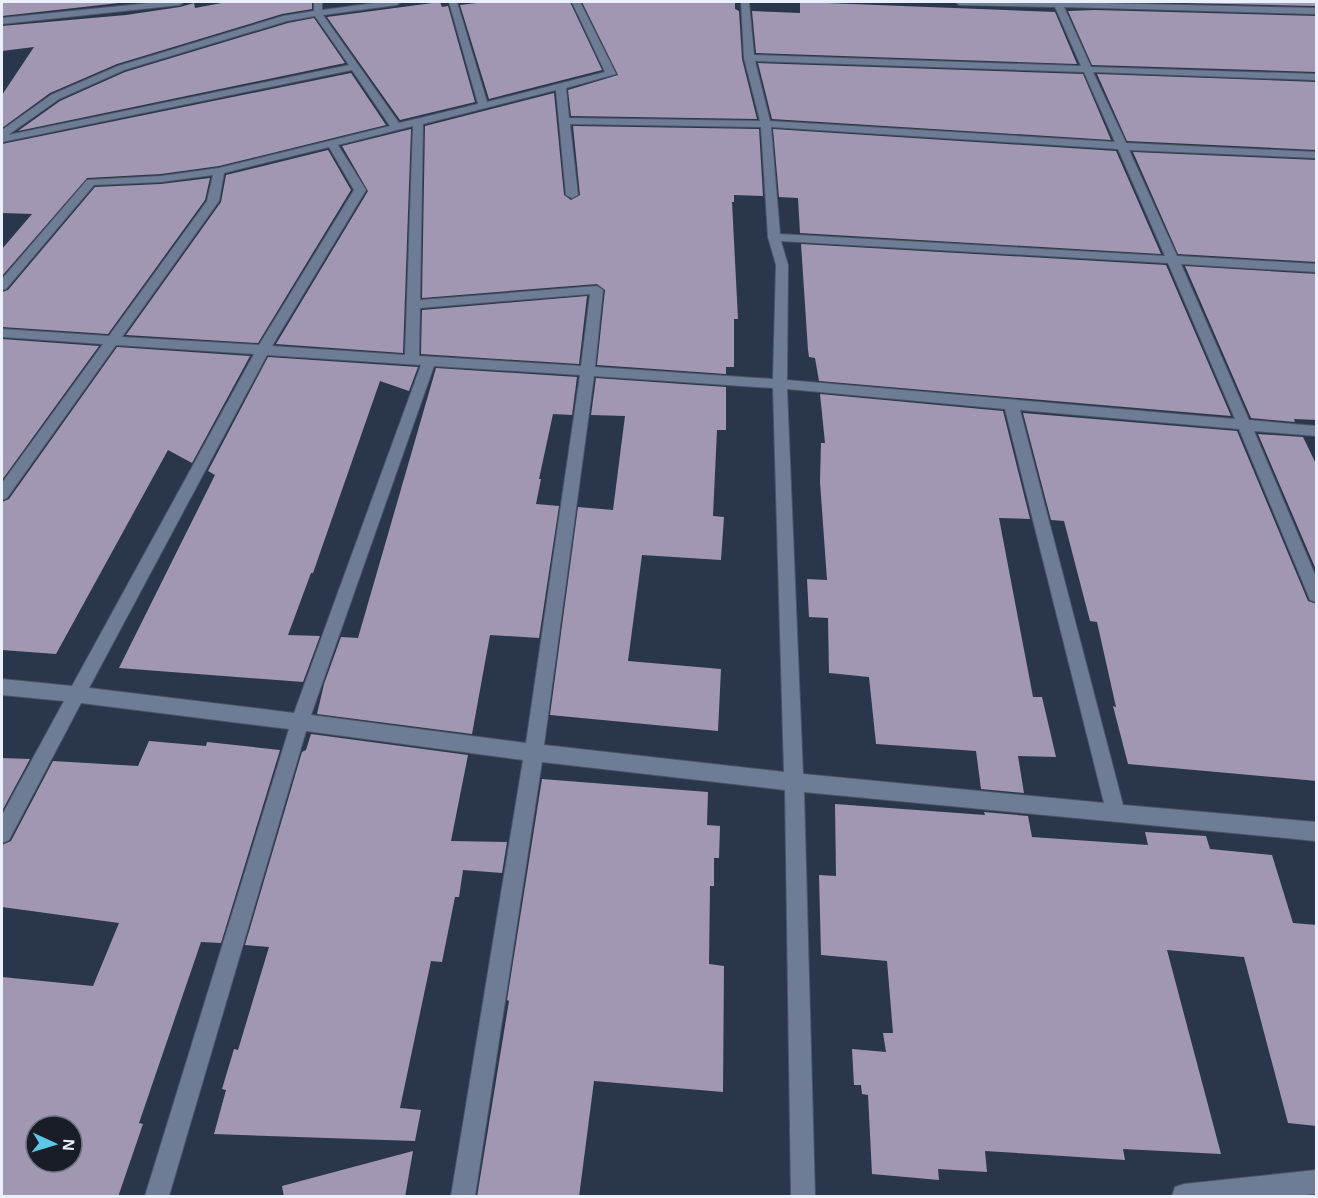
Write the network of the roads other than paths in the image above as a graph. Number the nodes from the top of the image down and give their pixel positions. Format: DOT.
graph roads {
  1 [pos="180,2"];
  2 [pos="318,2"];
  3 [pos="397,2"];
  4 [pos="453,2"];
  5 [pos="576,2"];
  6 [pos="745,2"];
  7 [pos="959,2"];
  8 [pos="1058,3"];
  9 [pos="1273,5"];
  10 [pos="1317,11"];
  11 [pos="318,14"];
  12 [pos="2,21"];
  13 [pos="749,58"];
  14 [pos="355,67"];
  15 [pos="1086,70"];
  16 [pos="1317,77"];
  17 [pos="561,86"];
  18 [pos="483,105"];
  19 [pos="564,121"];
  20 [pos="418,122"];
  21 [pos="766,124"];
  22 [pos="396,127"];
  23 [pos="2,134"];
  24 [pos="2,139"];
  25 [pos="332,144"];
  26 [pos="1121,146"];
  27 [pos="1317,155"];
  28 [pos="219,171"];
  29 [pos="572,195"];
  30 [pos="774,237"];
  31 [pos="1173,261"];
  32 [pos="1317,268"];
  33 [pos="2,286"];
  34 [pos="412,305"];
  35 [pos="2,333"];
  36 [pos="113,339"];
  37 [pos="262,351"];
  38 [pos="420,361"];
  39 [pos="588,372"];
  40 [pos="780,384"];
  41 [pos="1011,403"];
  42 [pos="1245,426"];
  43 [pos="1317,431"];
  44 [pos="2,494"];
  45 [pos="1317,595"];
  46 [pos="2,687"];
  47 [pos="76,694"];
  48 [pos="300,721"];
  49 [pos="534,752"];
  50 [pos="794,782"];
  51 [pos="1116,813"];
  52 [pos="1317,832"];
  53 [pos="2,833"];
  54 [pos="1317,1182"];
  55 [pos="157,1197"];
  56 [pos="463,1197"];
  57 [pos="803,1197"];
  58 [pos="1185,1197"];
  1 -- 12 [label="street"];
  2 -- 11 [label="street"];
  3 -- 11 [label="street"];
  4 -- 18 [label="street"];
  5 -- 17 [label="street"];
  6 -- 13 [label="street"];
  7 -- 8 [label="street"];
  8 -- 9 [label="street"];
  8 -- 15 [label="street"];
  9 -- 10 [label="street"];
  11 -- 14 [label="street"];
  11 -- 23 [label="street"];
  13 -- 15 [label="street"];
  13 -- 21 [label="street"];
  14 -- 22 [label="street"];
  14 -- 24 [label="street"];
  15 -- 16 [label="street"];
  15 -- 26 [label="street"];
  17 -- 18 [label="street"];
  17 -- 19 [label="street"];
  18 -- 20 [label="street"];
  19 -- 21 [label="street"];
  19 -- 29 [label="street"];
  20 -- 22 [label="street"];
  20 -- 34 [label="street"];
  21 -- 26 [label="street"];
  21 -- 30 [label="street"];
  22 -- 25 [label="street"];
  25 -- 28 [label="street"];
  25 -- 37 [label="street"];
  26 -- 27 [label="street"];
  26 -- 31 [label="street"];
  28 -- 33 [label="street"];
  28 -- 36 [label="street"];
  30 -- 31 [label="street"];
  30 -- 40 [label="street"];
  31 -- 32 [label="street"];
  31 -- 42 [label="street"];
  34 -- 38 [label="street"];
  34 -- 39 [label="street"];
  35 -- 36 [label="street"];
  36 -- 37 [label="street"];
  36 -- 44 [label="street"];
  37 -- 38 [label="street"];
  37 -- 47 [label="street"];
  38 -- 39 [label="street"];
  38 -- 48 [label="street"];
  39 -- 40 [label="street"];
  39 -- 49 [label="street"];
  40 -- 41 [label="street"];
  40 -- 50 [label="street"];
  41 -- 42 [label="street"];
  41 -- 51 [label="street"];
  42 -- 43 [label="street"];
  42 -- 45 [label="street"];
  46 -- 47 [label="street"];
  47 -- 48 [label="street"];
  47 -- 53 [label="street"];
  48 -- 49 [label="street"];
  48 -- 55 [label="street"];
  49 -- 50 [label="street"];
  49 -- 56 [label="street"];
  50 -- 51 [label="street"];
  50 -- 57 [label="street"];
  51 -- 52 [label="street"];
  54 -- 58 [label="street"];
}
